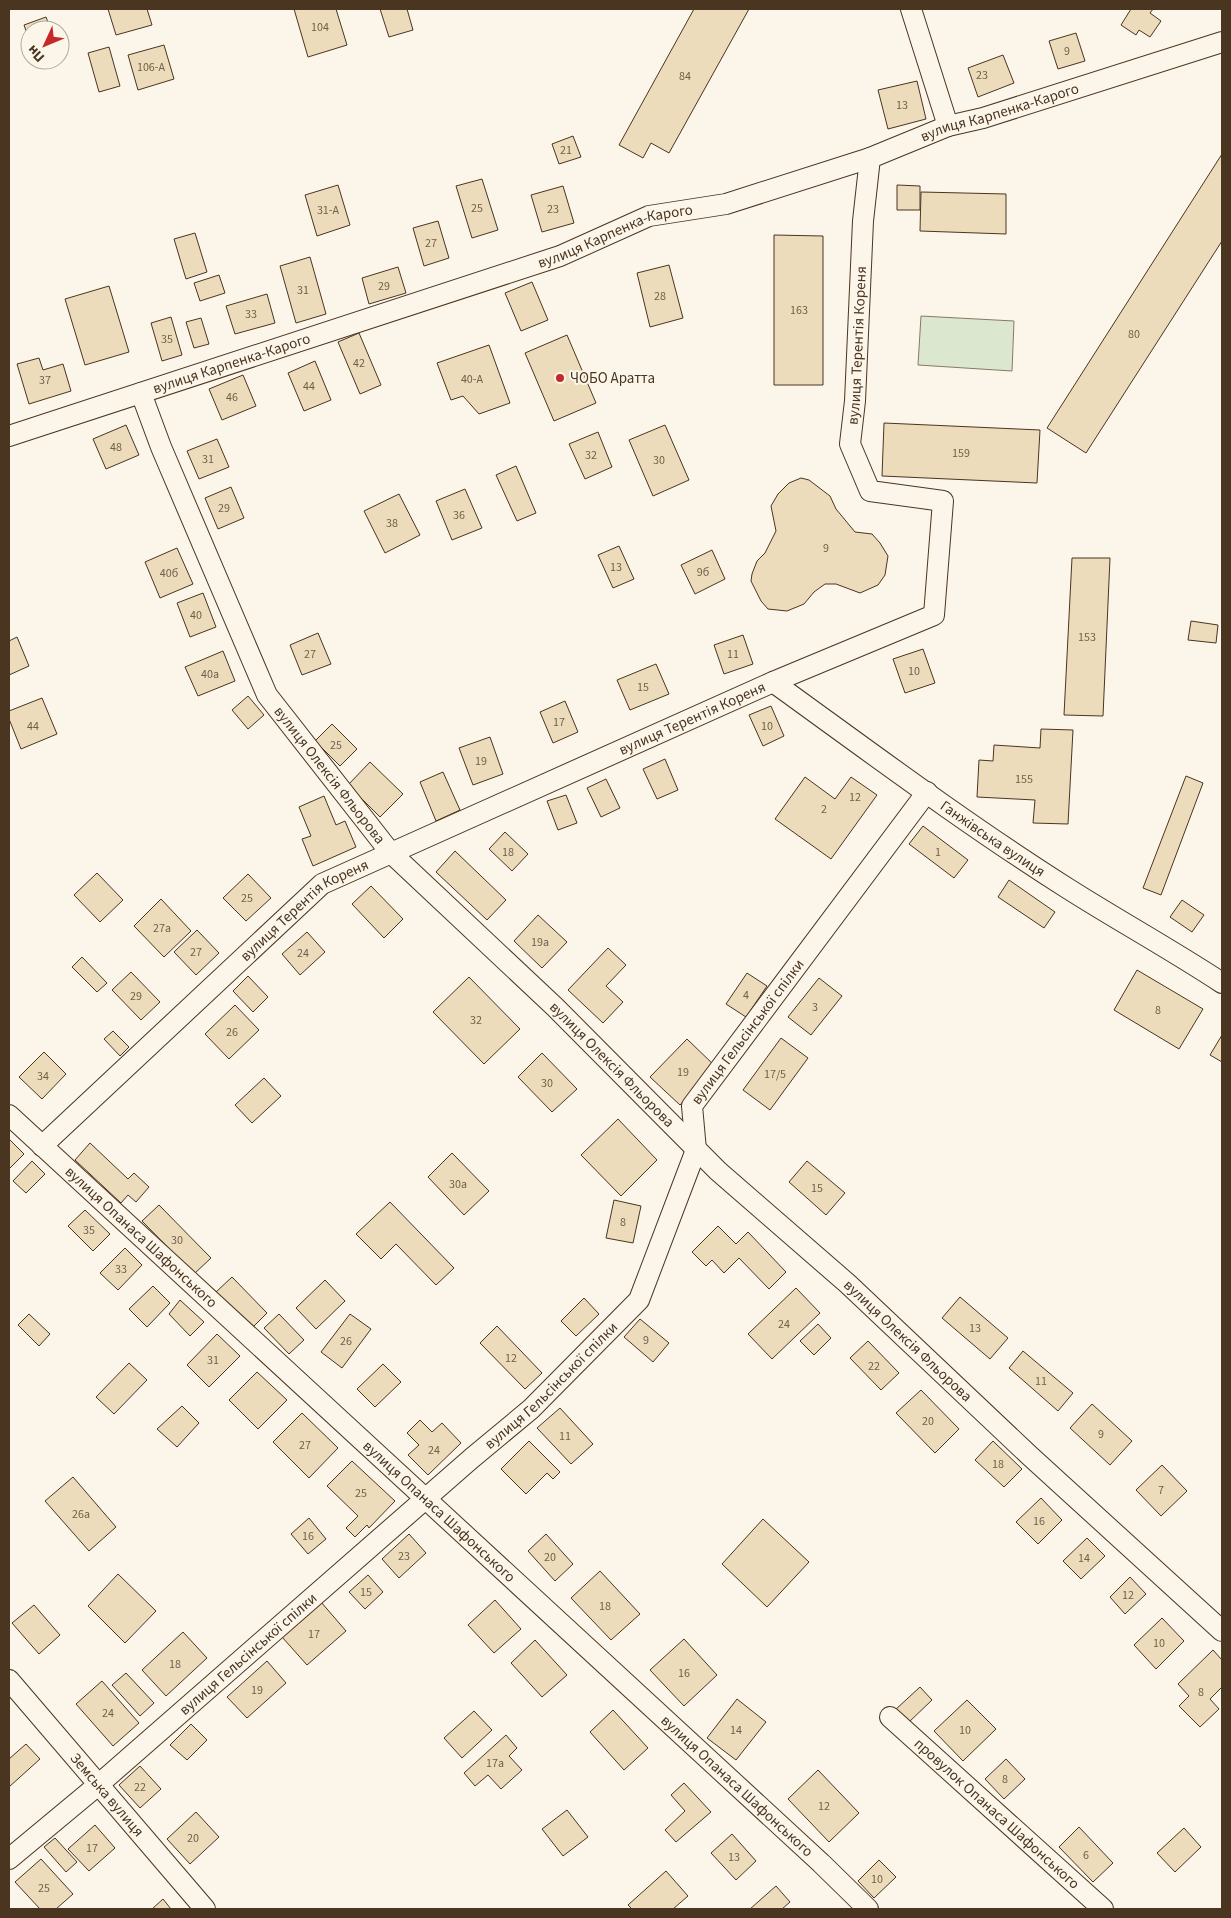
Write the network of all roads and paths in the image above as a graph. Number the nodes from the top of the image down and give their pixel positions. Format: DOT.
graph roads {
  1 [pos="911,9"];
  2 [pos="1222,42"];
  3 [pos="948,126"];
  4 [pos="870,158"];
  5 [pos="142,393"];
  6 [pos="9,436"];
  7 [pos="773,682"];
  8 [pos="927,792"];
  9 [pos="390,852"];
  10 [pos="1222,983"];
  11 [pos="9,1115"];
  12 [pos="42,1146"];
  13 [pos="696,1150"];
  14 [pos="426,1500"];
  15 [pos="1222,1631"];
  16 [pos="9,1680"];
  17 [pos="890,1717"];
  18 [pos="98,1785"];
  19 [pos="9,1859"];
  20 [pos="205,1909"];
  21 [pos="868,1909"];
  22 [pos="1104,1909"];
  1 -- 3 [label="street"];
  2 -- 3 [label="street, вулиця Карпенка-Карого"];
  3 -- 4 [label="street, вулиця Карпенка-Карого"];
  4 -- 5 [label="street, вулиця Карпенка-Карого"];
  4 -- 7 [label="street, вулиця Терентія Кореня"];
  5 -- 6 [label="street, вулиця Карпенка-Карого"];
  5 -- 9 [label="street, вулиця Олексія Фльорова"];
  7 -- 8 [label="street, Ганжівська вулиця"];
  7 -- 9 [label="street, вулиця Терентія Кореня"];
  8 -- 10 [label="street, Ганжівська вулиця"];
  8 -- 13 [label="street, вулиця Гельсінської спілки"];
  9 -- 12 [label="street, вулиця Терентія Кореня"];
  9 -- 13 [label="street, вулиця Олексія Фльорова"];
  11 -- 12 [label="street, вулиця Опанаса Шафонського"];
  12 -- 14 [label="street, вулиця Опанаса Шафонського"];
  13 -- 14 [label="street, вулиця Гельсінської спілки"];
  13 -- 15 [label="street, вулиця Олексія Фльорова"];
  14 -- 18 [label="street, вулиця Гельсінської спілки"];
  14 -- 21 [label="street, вулиця Опанаса Шафонського"];
  16 -- 18 [label="street, Земська вулиця"];
  17 -- 22 [label="street, провулок Опанаса Шафонського"];
  18 -- 19 [label="street, вулиця Гельсінської спілки"];
  18 -- 20 [label="street, Земська вулиця"];
}
